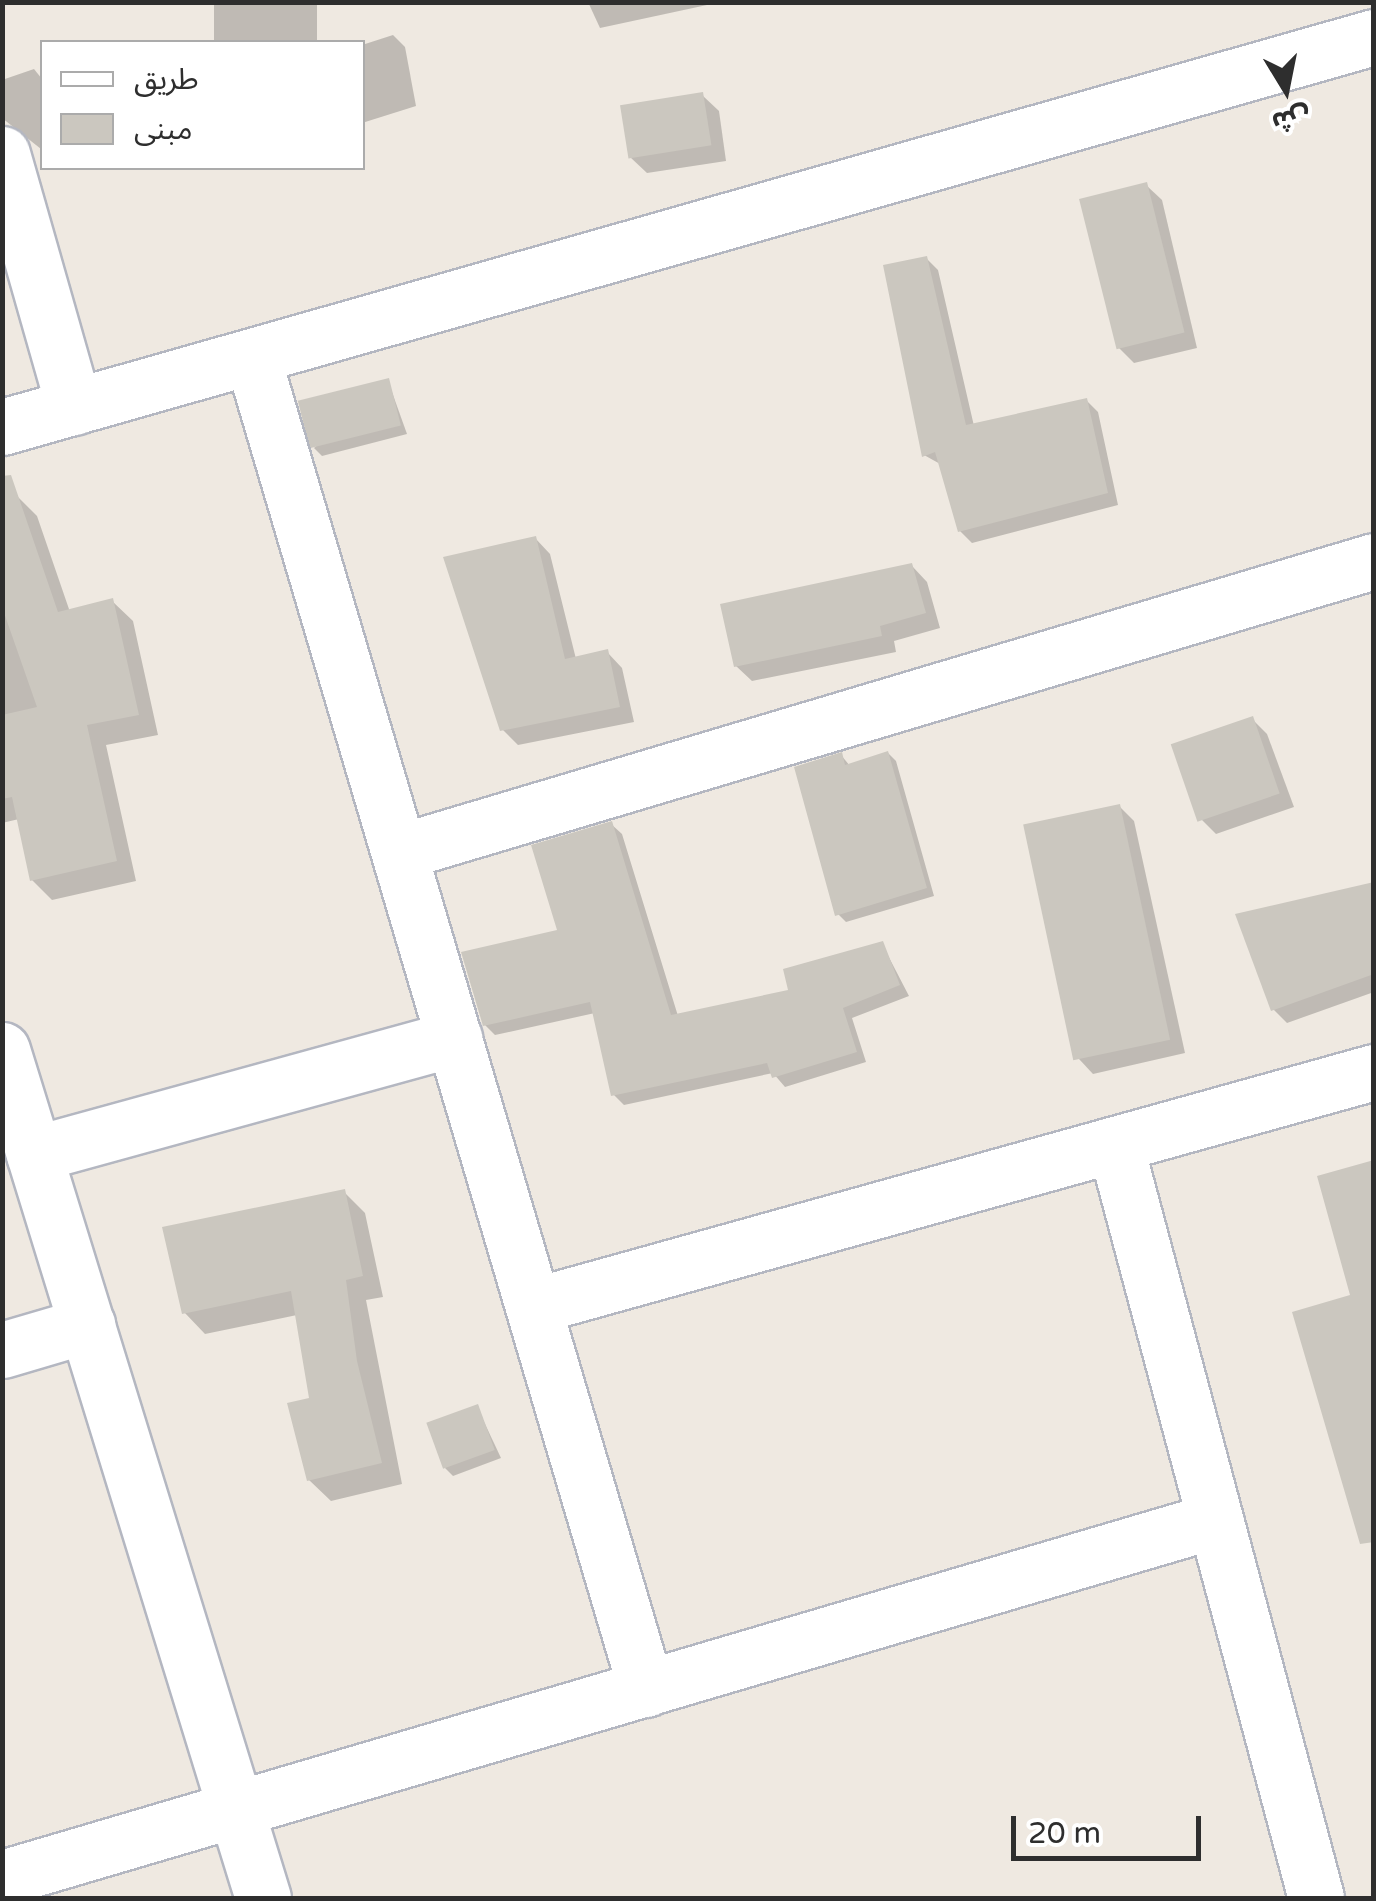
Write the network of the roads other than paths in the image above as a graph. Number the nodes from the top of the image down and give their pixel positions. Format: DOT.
graph roads {
  1 [pos="1374,37"];
  2 [pos="2,154"];
  3 [pos="252,356"];
  4 [pos="74,407"];
  5 [pos="2,427"];
  6 [pos="1374,561"];
  7 [pos="398,852"];
  8 [pos="454,1038"];
  9 [pos="2,1050"];
  10 [pos="1374,1072"];
  11 [pos="1114,1144"];
  12 [pos="34,1154"];
  13 [pos="533,1306"];
  14 [pos="87,1325"];
  15 [pos="2,1350"];
  16 [pos="1215,1520"];
  17 [pos="646,1689"];
  18 [pos="236,1809"];
  19 [pos="2,1878"];
  20 [pos="263,1898"];
  21 [pos="1316,1898"];
  1 -- 3 [label="street"];
  2 -- 4 [label="street"];
  3 -- 4 [label="street"];
  3 -- 7 [label="street"];
  4 -- 5 [label="street"];
  6 -- 7 [label="street"];
  7 -- 8 [label="street"];
  8 -- 12 [label="street"];
  8 -- 13 [label="street"];
  9 -- 12 [label="street"];
  10 -- 11 [label="street"];
  11 -- 13 [label="street"];
  11 -- 16 [label="street"];
  12 -- 14 [label="street"];
  13 -- 17 [label="street"];
  14 -- 15 [label="street"];
  14 -- 18 [label="street"];
  16 -- 17 [label="street"];
  16 -- 21 [label="street"];
  17 -- 18 [label="street"];
  18 -- 19 [label="street"];
  18 -- 20 [label="street"];
}
